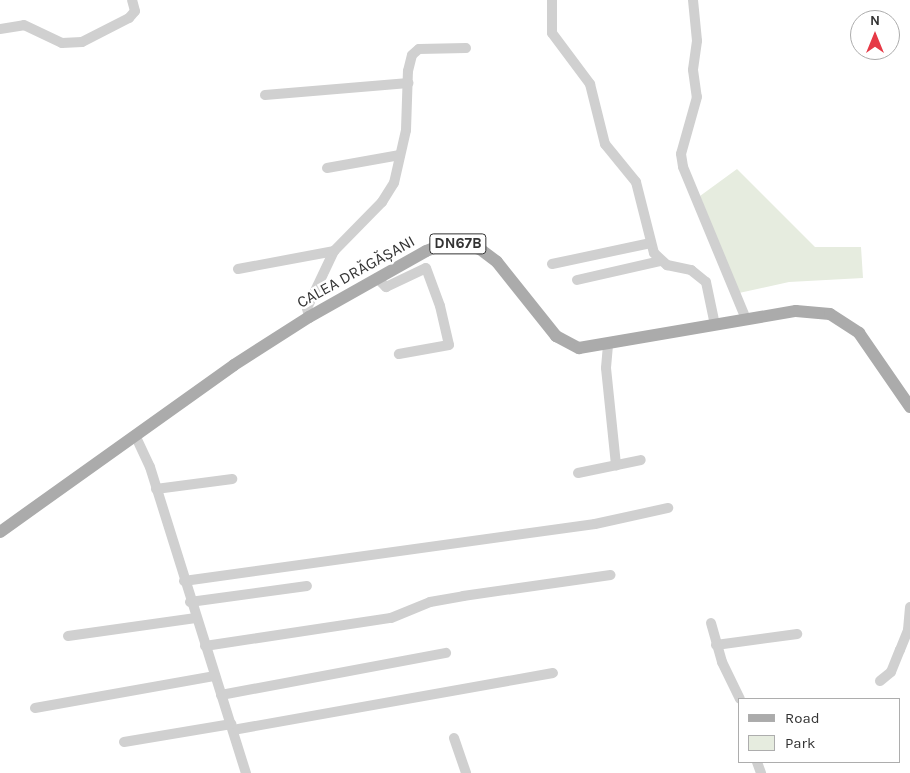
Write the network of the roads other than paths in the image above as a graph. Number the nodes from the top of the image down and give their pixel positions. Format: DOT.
graph roads {
  1 [pos="132,0"];
  2 [pos="552,0"];
  3 [pos="693,0"];
  4 [pos="0,29"];
  5 [pos="466,48"];
  6 [pos="408,83"];
  7 [pos="265,95"];
  8 [pos="400,155"];
  9 [pos="327,168"];
  10 [pos="651,243"];
  11 [pos="334,251"];
  12 [pos="660,261"];
  13 [pos="552,264"];
  14 [pos="238,269"];
  15 [pos="377,278"];
  16 [pos="577,280"];
  17 [pos="309,316"];
  18 [pos="746,319"];
  19 [pos="715,325"];
  20 [pos="608,345"];
  21 [pos="399,354"];
  22 [pos="910,406"];
  23 [pos="135,435"];
  24 [pos="641,460"];
  25 [pos="616,465"];
  26 [pos="578,473"];
  27 [pos="232,479"];
  28 [pos="156,489"];
  29 [pos="668,508"];
  30 [pos="0,532"];
  31 [pos="611,574"];
  32 [pos="184,582"];
  33 [pos="307,586"];
  34 [pos="190,602"];
  35 [pos="910,607"];
  36 [pos="196,618"];
  37 [pos="711,623"];
  38 [pos="797,634"];
  39 [pos="68,636"];
  40 [pos="716,645"];
  41 [pos="205,646"];
  42 [pos="446,654"];
  43 [pos="553,673"];
  44 [pos="215,676"];
  45 [pos="880,681"];
  46 [pos="221,695"];
  47 [pos="740,698"];
  48 [pos="36,708"];
  49 [pos="232,727"];
  50 [pos="454,738"];
  51 [pos="124,742"];
  52 [pos="246,773"];
  53 [pos="466,773"];
  1 -- 4 [label="street"];
  2 -- 10 [label="street"];
  3 -- 18 [label="street"];
  5 -- 6 [label="street"];
  6 -- 7 [label="street"];
  6 -- 8 [label="street"];
  8 -- 9 [label="street"];
  8 -- 11 [label="street"];
  10 -- 12 [label="street"];
  10 -- 13 [label="street"];
  11 -- 14 [label="street"];
  11 -- 17 [label="street"];
  12 -- 16 [label="street"];
  12 -- 19 [label="street"];
  15 -- 17 [label="main road, CALEA DRĂGĂȘANI / DN67B"];
  15 -- 20 [label="main road, CALEA DRĂGĂȘANI / DN67B"];
  15 -- 21 [label="street"];
  17 -- 23 [label="main road, CALEA DRĂGĂȘANI / DN67B"];
  18 -- 19 [label="main road, CALEA DRĂGĂȘANI / DN67B"];
  18 -- 22 [label="main road, CALEA DRĂGĂȘANI / DN67B"];
  19 -- 20 [label="main road, CALEA DRĂGĂȘANI / DN67B"];
  20 -- 25 [label="street"];
  23 -- 28 [label="street"];
  23 -- 30 [label="main road, CALEA DRĂGĂȘANI / DN67B"];
  24 -- 25 [label="street"];
  25 -- 26 [label="street"];
  27 -- 28 [label="street"];
  28 -- 32 [label="street"];
  29 -- 32 [label="street"];
  31 -- 41 [label="street"];
  32 -- 34 [label="street"];
  33 -- 34 [label="street"];
  34 -- 36 [label="street"];
  35 -- 45 [label="street"];
  36 -- 39 [label="street"];
  36 -- 41 [label="street"];
  37 -- 40 [label="street"];
  38 -- 40 [label="street"];
  40 -- 47 [label="street"];
  41 -- 44 [label="street"];
  42 -- 46 [label="street"];
  43 -- 49 [label="street"];
  44 -- 46 [label="street"];
  44 -- 48 [label="street"];
  46 -- 49 [label="street"];
  49 -- 51 [label="street"];
  49 -- 52 [label="street"];
  50 -- 53 [label="street"];
}
